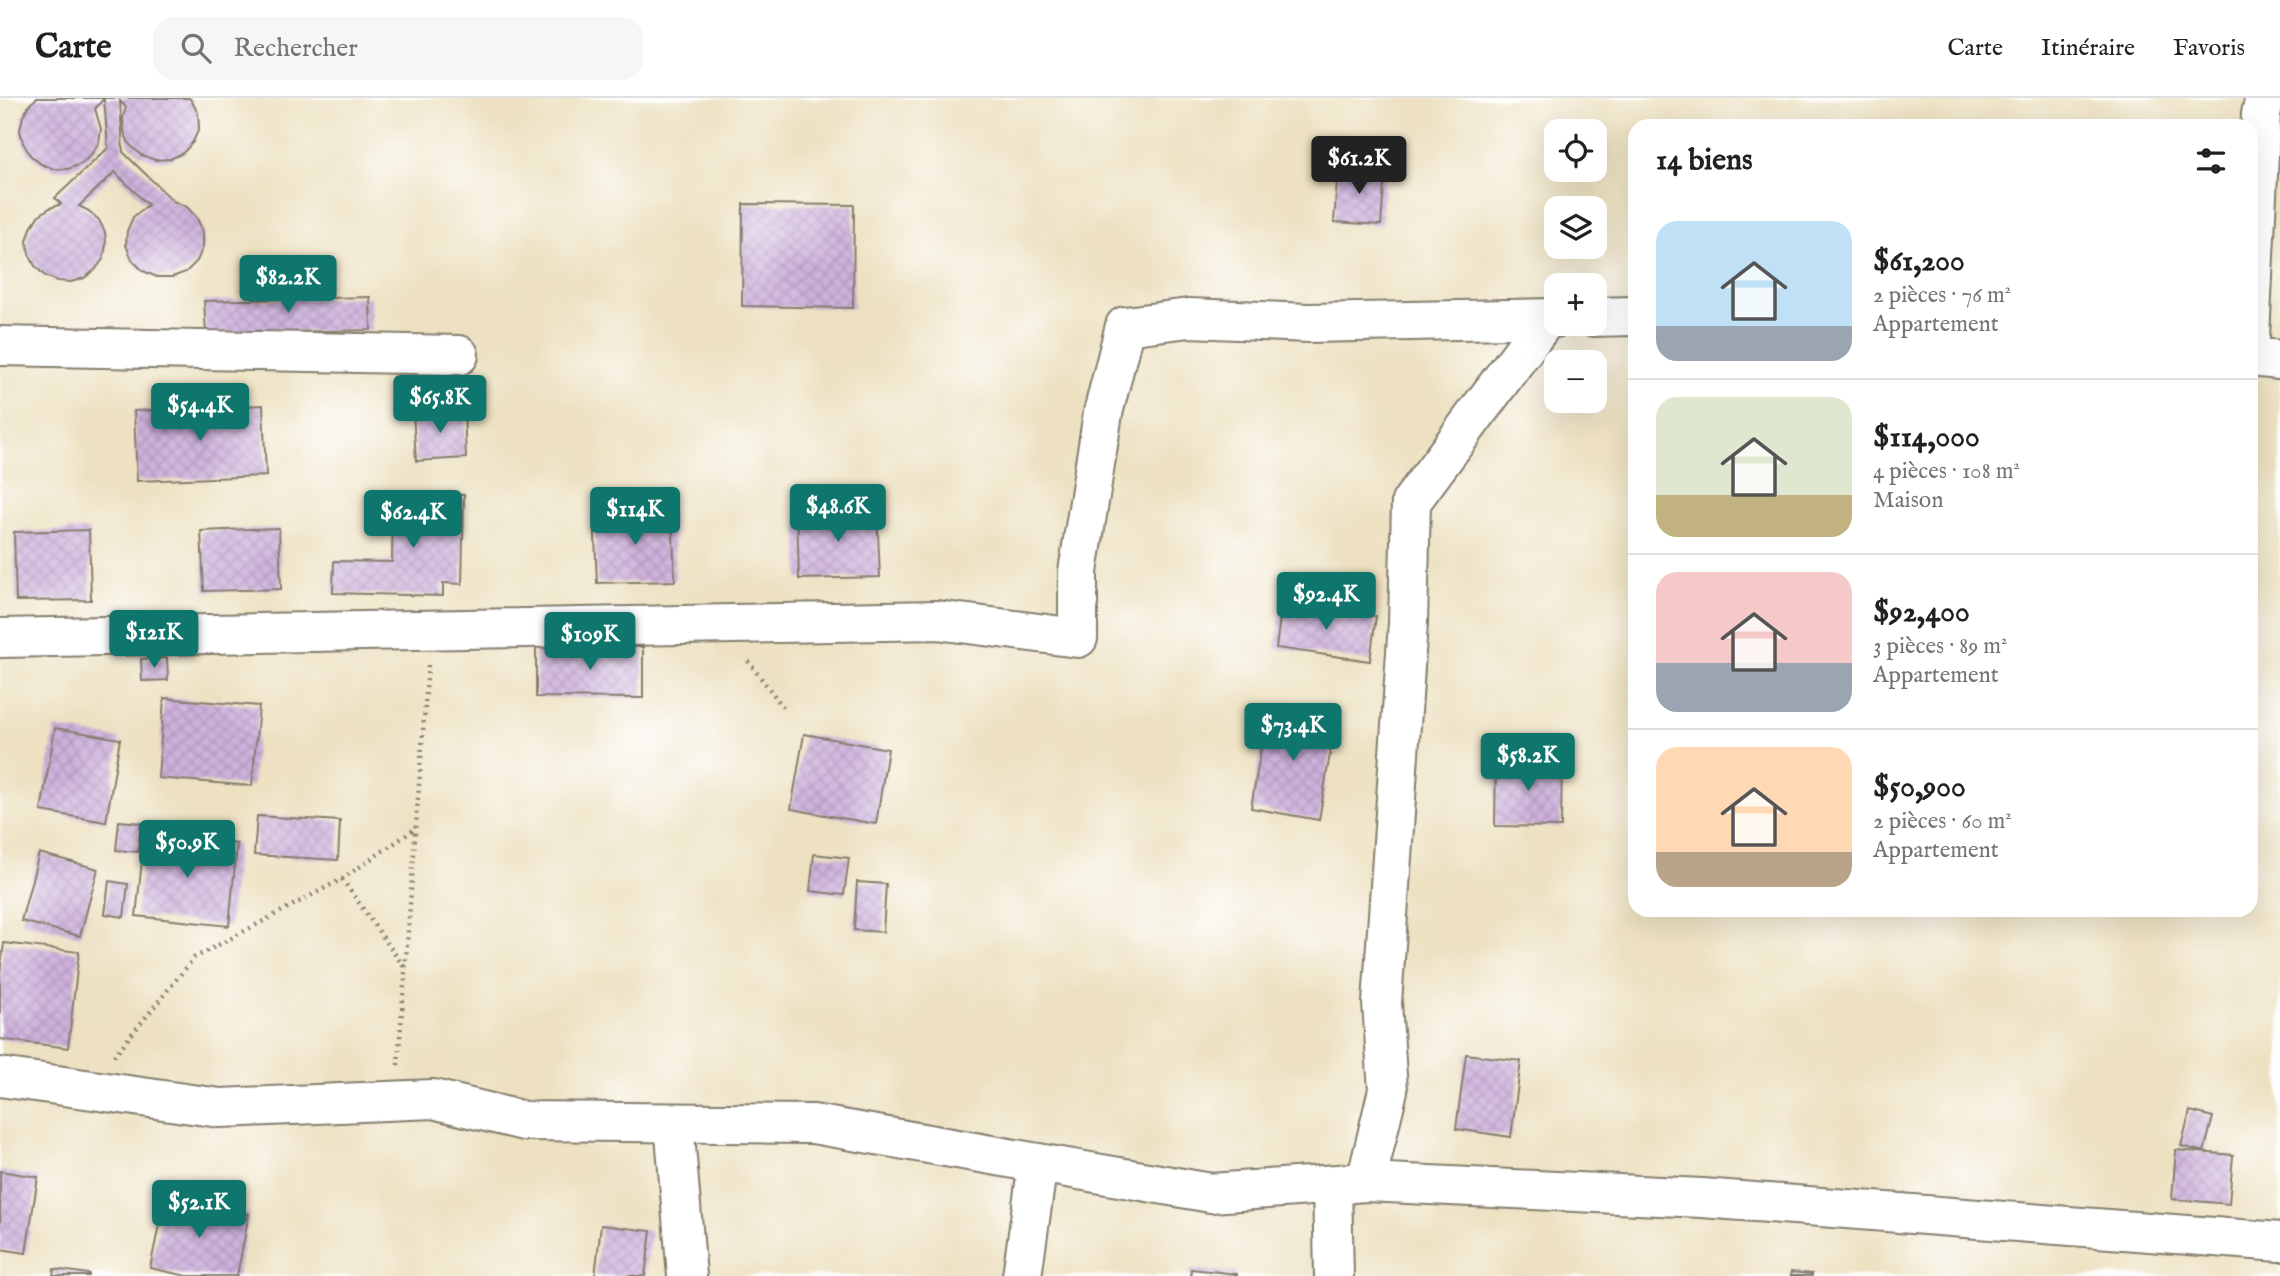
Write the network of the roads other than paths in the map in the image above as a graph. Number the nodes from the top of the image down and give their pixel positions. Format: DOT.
graph roads {
  1 [pos="2265,98"];
  2 [pos="2258,175"];
  3 [pos="1628,316"];
  4 [pos="1607,317"];
  5 [pos="1544,318"];
  6 [pos="1544,327"];
  7 [pos="0,346"];
  8 [pos="459,355"];
  9 [pos="2258,358"];
  10 [pos="2280,360"];
  11 [pos="0,638"];
  12 [pos="0,1077"];
  13 [pos="674,1123"];
  14 [pos="1038,1163"];
  15 [pos="1349,1183"];
  16 [pos="2280,1242"];
  17 [pos="687,1276"];
  18 [pos="1022,1276"];
  19 [pos="1334,1276"];
  1 -- 2 [label="street"];
  3 -- 4 [label="street"];
  5 -- 11 [label="street"];
  6 -- 15 [label="street"];
  7 -- 8 [label="street"];
  9 -- 10 [label="street"];
  12 -- 13 [label="street"];
  13 -- 14 [label="street"];
  13 -- 17 [label="street"];
  14 -- 15 [label="street"];
  14 -- 18 [label="street"];
  15 -- 16 [label="street"];
  15 -- 19 [label="street"];
}
